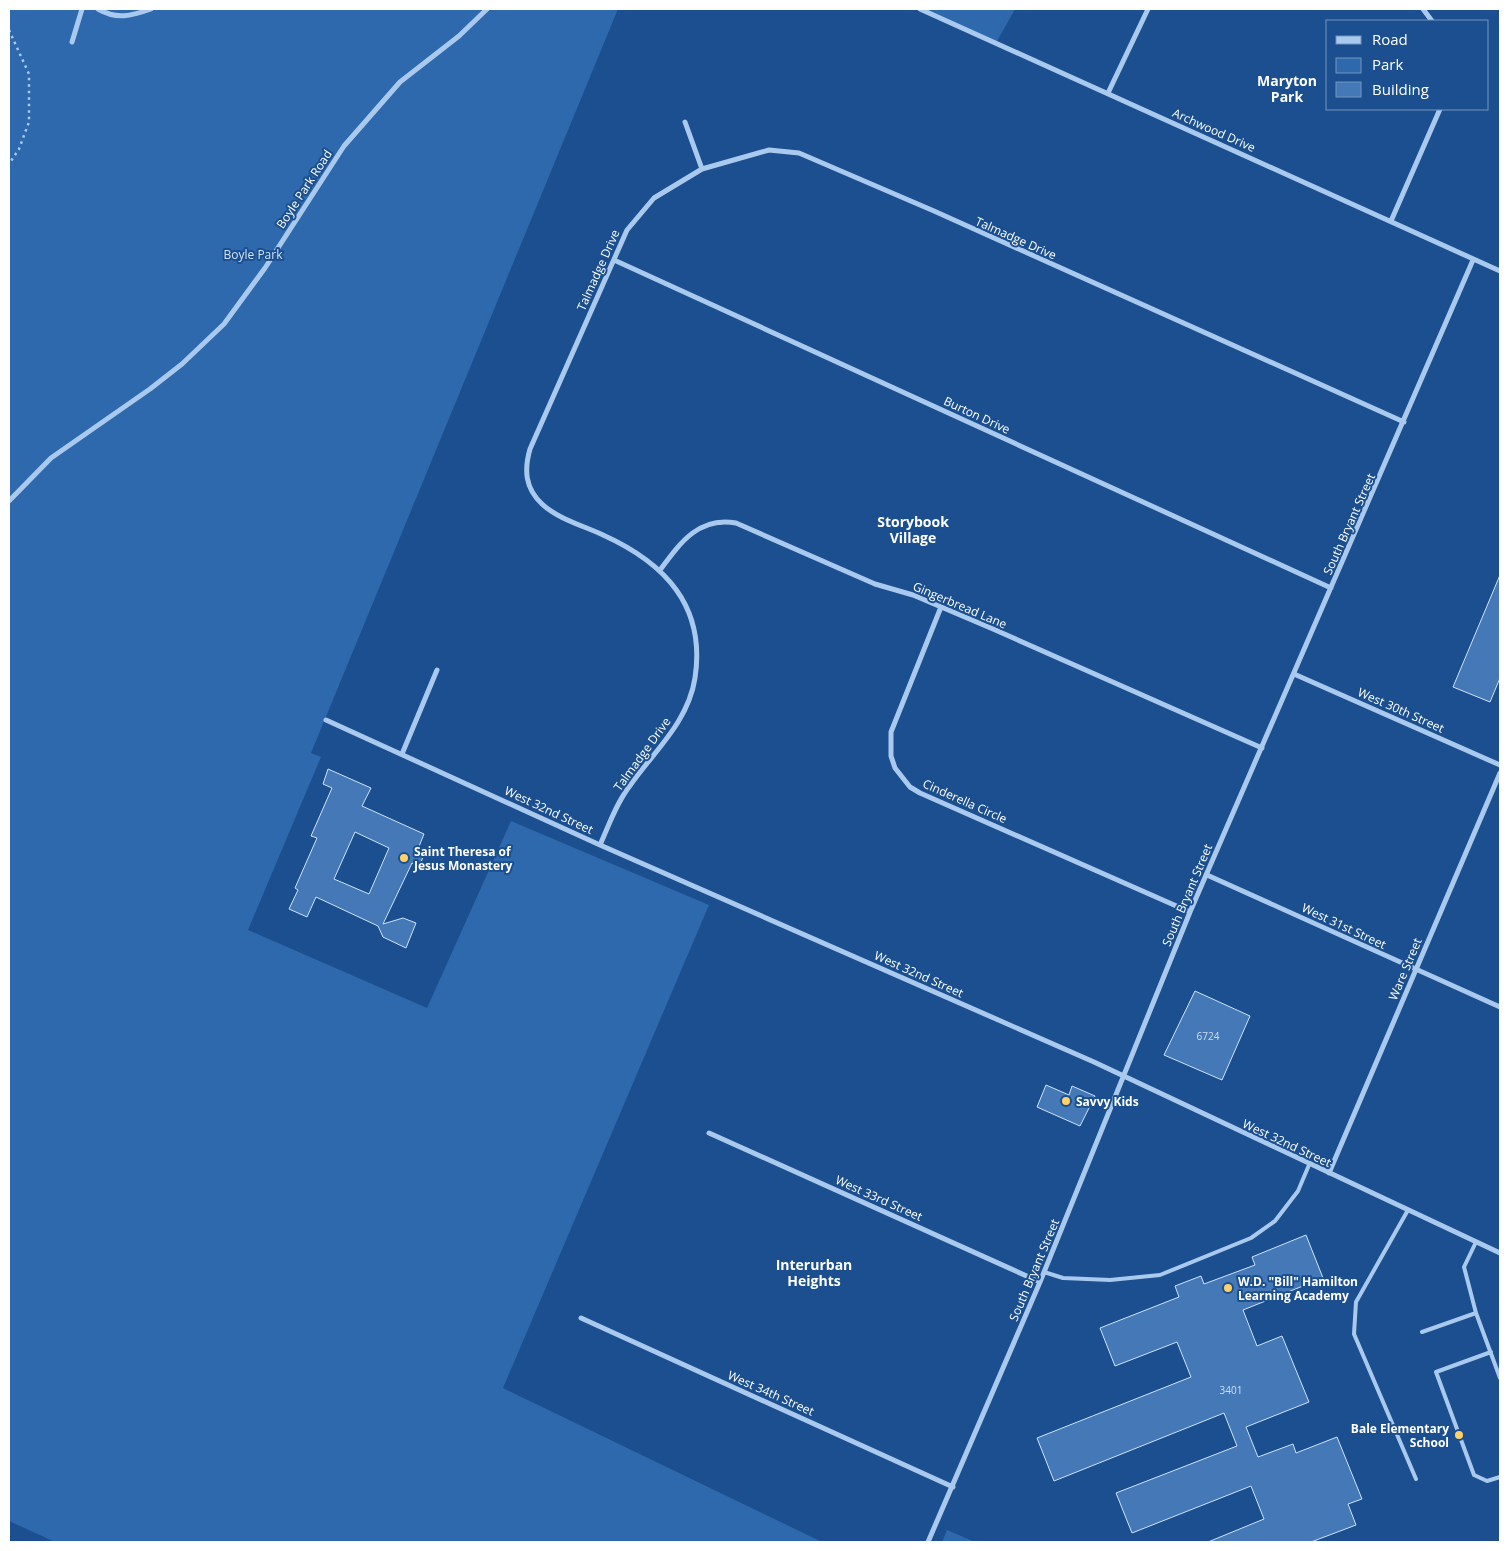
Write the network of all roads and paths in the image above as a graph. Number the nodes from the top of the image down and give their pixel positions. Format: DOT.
graph roads {
  1 [pos="82,9"];
  2 [pos="98,9"];
  3 [pos="151,9"];
  4 [pos="487,9"];
  5 [pos="920,9"];
  6 [pos="1148,9"];
  7 [pos="1423,9"];
  8 [pos="1431,20"];
  9 [pos="9,30"];
  10 [pos="72,42"];
  11 [pos="1108,93"];
  12 [pos="1440,110"];
  13 [pos="685,122"];
  14 [pos="9,164"];
  15 [pos="702,169"];
  16 [pos="1391,221"];
  17 [pos="614,260"];
  18 [pos="1473,260"];
  19 [pos="1500,271"];
  20 [pos="1404,422"];
  21 [pos="9,501"];
  22 [pos="660,570"];
  23 [pos="1331,588"];
  24 [pos="941,607"];
  25 [pos="437,670"];
  26 [pos="1294,674"];
  27 [pos="326,720"];
  28 [pos="1262,748"];
  29 [pos="402,754"];
  30 [pos="1500,765"];
  31 [pos="1500,773"];
  32 [pos="600,845"];
  33 [pos="1207,874"];
  34 [pos="1190,912"];
  35 [pos="1416,970"];
  36 [pos="1500,1007"];
  37 [pos="1122,1077"];
  38 [pos="709,1133"];
  39 [pos="1309,1165"];
  40 [pos="1328,1173"];
  41 [pos="1408,1210"];
  42 [pos="1476,1242"];
  43 [pos="1500,1253"];
  44 [pos="1044,1272"];
  45 [pos="1040,1282"];
  46 [pos="1476,1313"];
  47 [pos="581,1318"];
  48 [pos="1422,1332"];
  49 [pos="1491,1352"];
  50 [pos="1500,1375"];
  51 [pos="1500,1478"];
  52 [pos="1416,1479"];
  53 [pos="952,1486"];
  54 [pos="928,1542"];
  1 -- 10 [label="street"];
  2 -- 3 [label="street"];
  4 -- 21 [label="street, Boyle Park Road"];
  5 -- 11 [label="street, Archwood Drive"];
  6 -- 11 [label="street"];
  7 -- 8 [label="street"];
  9 -- 14 [label="path"];
  11 -- 16 [label="street, Archwood Drive"];
  12 -- 16 [label="street"];
  13 -- 15 [label="street"];
  15 -- 17 [label="street, Talmadge Drive"];
  15 -- 20 [label="street, Talmadge Drive"];
  16 -- 18 [label="street, Archwood Drive"];
  17 -- 22 [label="street, Talmadge Drive"];
  17 -- 23 [label="street, Burton Drive"];
  18 -- 19 [label="street, Archwood Drive"];
  18 -- 20 [label="street, South Bryant Street"];
  20 -- 23 [label="street, South Bryant Street"];
  22 -- 24 [label="street, Gingerbread Lane"];
  22 -- 32 [label="street, Talmadge Drive"];
  23 -- 26 [label="street, South Bryant Street"];
  24 -- 28 [label="street, Gingerbread Lane"];
  24 -- 34 [label="street, Cinderella Circle"];
  25 -- 29 [label="street"];
  26 -- 28 [label="street, South Bryant Street"];
  26 -- 30 [label="street, West 30th Street"];
  27 -- 29 [label="street, West 32nd Street"];
  28 -- 33 [label="street, South Bryant Street"];
  29 -- 32 [label="street, West 32nd Street"];
  31 -- 35 [label="street, Ware Street"];
  32 -- 37 [label="street, West 32nd Street"];
  33 -- 34 [label="street, South Bryant Street"];
  33 -- 35 [label="street, West 31st Street"];
  34 -- 37 [label="street, South Bryant Street"];
  35 -- 36 [label="street, West 31st Street"];
  35 -- 40 [label="street, Ware Street"];
  37 -- 39 [label="street, West 32nd Street"];
  37 -- 44 [label="street, South Bryant Street"];
  38 -- 45 [label="street, West 33rd Street"];
  39 -- 40 [label="street, West 32nd Street"];
  39 -- 44 [label="lane"];
  40 -- 41 [label="street, West 32nd Street"];
  41 -- 42 [label="street, West 32nd Street"];
  41 -- 52 [label="lane"];
  42 -- 43 [label="street, West 32nd Street"];
  42 -- 46 [label="lane"];
  44 -- 45 [label="street, South Bryant Street"];
  45 -- 53 [label="street, South Bryant Street"];
  46 -- 48 [label="lane"];
  46 -- 49 [label="lane"];
  47 -- 53 [label="street, West 34th Street"];
  49 -- 50 [label="lane"];
  49 -- 51 [label="lane"];
  53 -- 54 [label="street, South Bryant Street"];
}
